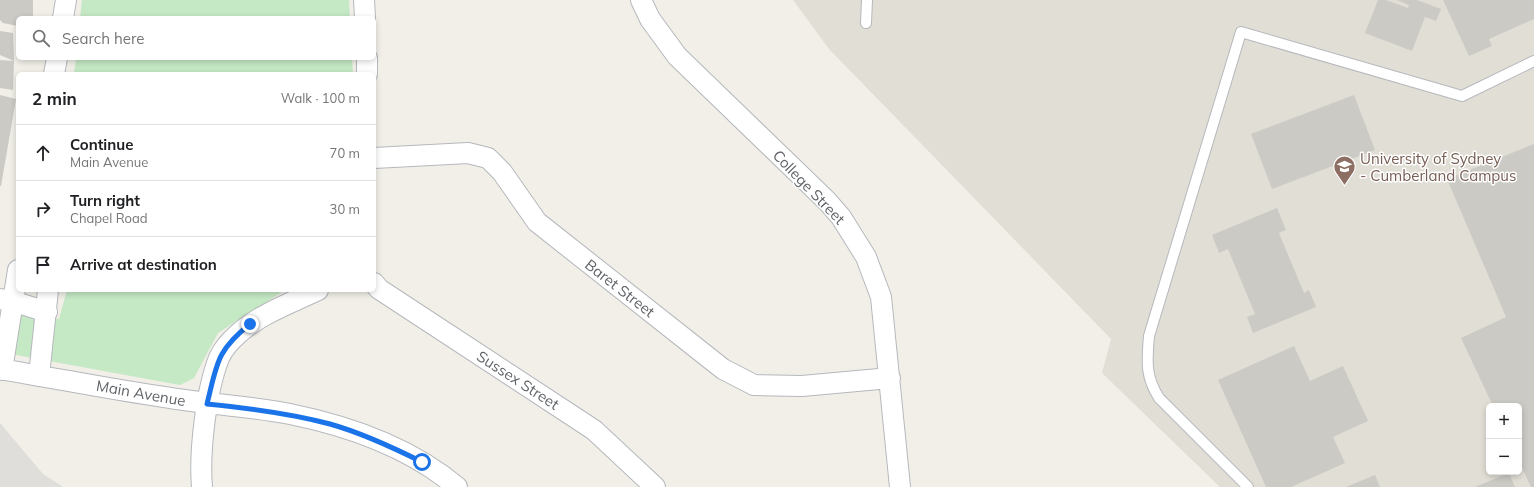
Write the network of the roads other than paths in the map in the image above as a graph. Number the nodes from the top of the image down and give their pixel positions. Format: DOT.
graph roads {
  1 [pos="66,0"];
  2 [pos="364,0"];
  3 [pos="641,0"];
  4 [pos="867,0"];
  5 [pos="63,16"];
  6 [pos="365,16"];
  7 [pos="866,23"];
  8 [pos="57,60"];
  9 [pos="367,60"];
  10 [pos="1534,61"];
  11 [pos="54,72"];
  12 [pos="367,72"];
  13 [pos="376,158"];
  14 [pos="16,275"];
  15 [pos="376,285"];
  16 [pos="48,292"];
  17 [pos="314,292"];
  18 [pos="6,300"];
  19 [pos="47,312"];
  20 [pos="1,369"];
  21 [pos="39,376"];
  22 [pos="890,378"];
  23 [pos="207,404"];
  24 [pos="202,487"];
  25 [pos="457,487"];
  26 [pos="655,487"];
  27 [pos="900,487"];
  28 [pos="1248,487"];
  1 -- 5 [label="street"];
  2 -- 6 [label="street"];
  3 -- 22 [label="street, College Street"];
  4 -- 7 [label="lane"];
  8 -- 11 [label="street"];
  9 -- 12 [label="street"];
  10 -- 28 [label="lane"];
  13 -- 22 [label="street, Baret Street"];
  14 -- 18 [label="street"];
  15 -- 26 [label="street, Sussex Street"];
  16 -- 19 [label="street"];
  17 -- 23 [label="street"];
  18 -- 19 [label="street"];
  18 -- 20 [label="street"];
  19 -- 21 [label="street"];
  20 -- 21 [label="street, Main Avenue"];
  21 -- 23 [label="street, Main Avenue"];
  22 -- 27 [label="street, College Street"];
  23 -- 24 [label="street"];
  23 -- 25 [label="street, Main Avenue"];
}
